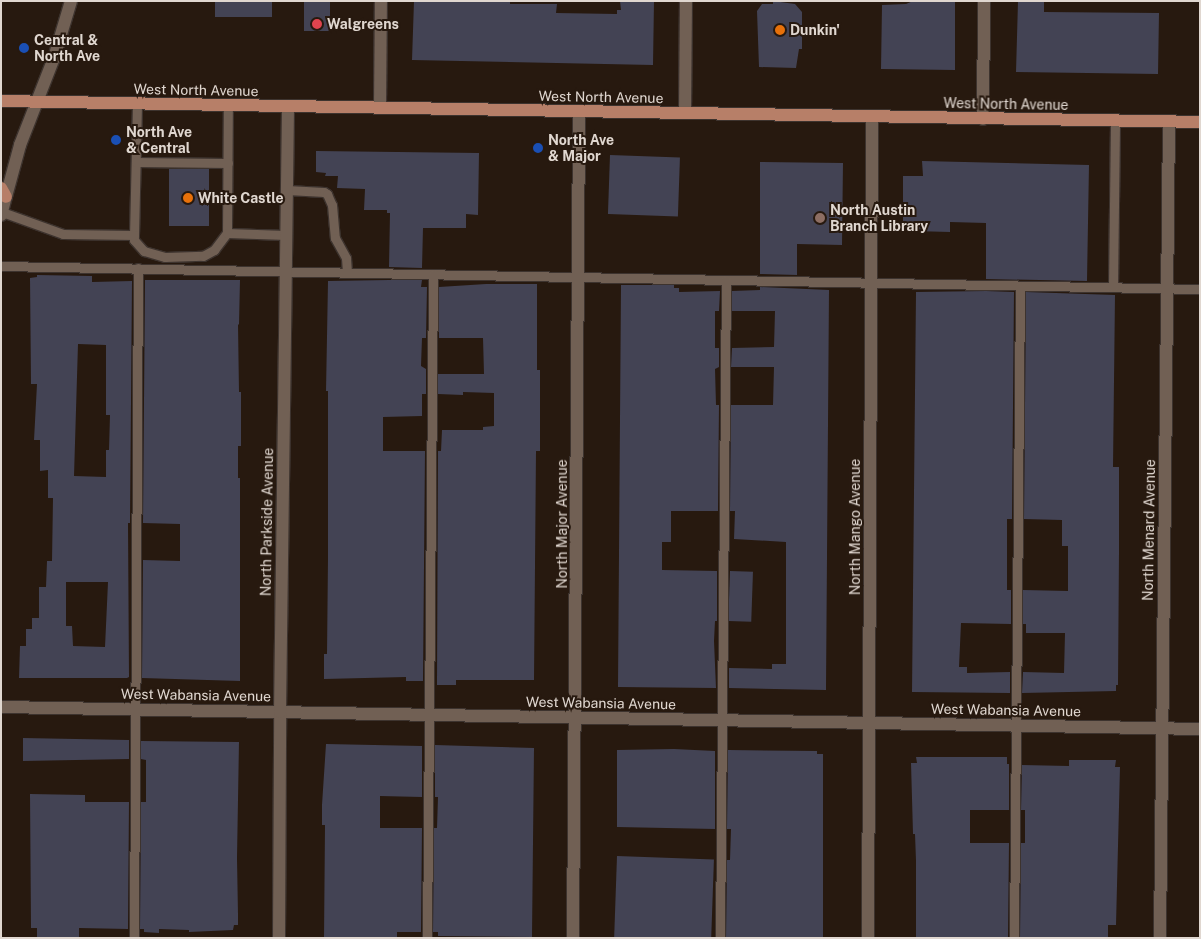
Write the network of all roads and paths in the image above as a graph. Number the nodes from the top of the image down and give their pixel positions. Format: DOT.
graph roads {
  1 [pos="71,1"];
  2 [pos="381,1"];
  3 [pos="686,1"];
  4 [pos="984,1"];
  5 [pos="1,101"];
  6 [pos="37,102"];
  7 [pos="137,104"];
  8 [pos="228,105"];
  9 [pos="288,106"];
  10 [pos="380,108"];
  11 [pos="579,111"];
  12 [pos="685,113"];
  13 [pos="872,117"];
  14 [pos="983,119"];
  15 [pos="1114,121"];
  16 [pos="1169,122"];
  17 [pos="1200,122"];
  18 [pos="136,162"];
  19 [pos="228,164"];
  20 [pos="287,190"];
  21 [pos="4,193"];
  22 [pos="2,213"];
  23 [pos="227,234"];
  24 [pos="286,235"];
  25 [pos="134,237"];
  26 [pos="1,266"];
  27 [pos="138,268"];
  28 [pos="286,272"];
  29 [pos="347,273"];
  30 [pos="432,274"];
  31 [pos="579,277"];
  32 [pos="726,280"];
  33 [pos="871,283"];
  34 [pos="1020,286"];
  35 [pos="1114,287"];
  36 [pos="1167,288"];
  37 [pos="1200,289"];
  38 [pos="1,706"];
  39 [pos="135,709"];
  40 [pos="280,712"];
  41 [pos="429,715"];
  42 [pos="576,717"];
  43 [pos="722,720"];
  44 [pos="869,723"];
  45 [pos="1016,725"];
  46 [pos="1162,728"];
  47 [pos="1200,729"];
  48 [pos="134,938"];
  49 [pos="280,938"];
  50 [pos="428,938"];
  51 [pos="573,938"];
  52 [pos="720,938"];
  53 [pos="868,938"];
  54 [pos="1014,938"];
  55 [pos="1160,938"];
  1 -- 6 [label="street"];
  2 -- 10 [label="street"];
  3 -- 12 [label="street"];
  4 -- 14 [label="street"];
  5 -- 6 [label="main road, West North Avenue"];
  6 -- 7 [label="main road, West North Avenue"];
  6 -- 21 [label="street"];
  7 -- 8 [label="main road, West North Avenue"];
  7 -- 18 [label="lane"];
  8 -- 9 [label="main road, West North Avenue"];
  8 -- 19 [label="lane"];
  9 -- 10 [label="main road, West North Avenue"];
  9 -- 20 [label="street, North Parkside Avenue"];
  10 -- 11 [label="main road, West North Avenue"];
  11 -- 12 [label="main road, West North Avenue"];
  11 -- 31 [label="street, North Major Avenue"];
  12 -- 13 [label="main road, West North Avenue"];
  13 -- 14 [label="main road, West North Avenue"];
  13 -- 33 [label="street, North Mango Avenue"];
  14 -- 15 [label="main road, West North Avenue"];
  15 -- 16 [label="main road, West North Avenue"];
  15 -- 35 [label="lane"];
  16 -- 17 [label="main road, West North Avenue"];
  16 -- 36 [label="street, North Menard Avenue"];
  18 -- 19 [label="lane"];
  18 -- 25 [label="lane"];
  19 -- 23 [label="lane"];
  20 -- 24 [label="street, North Parkside Avenue"];
  20 -- 29 [label="lane"];
  21 -- 22 [label="street"];
  22 -- 25 [label="lane"];
  23 -- 24 [label="lane"];
  23 -- 25 [label="lane"];
  24 -- 28 [label="street, North Parkside Avenue"];
  26 -- 27 [label="lane"];
  27 -- 28 [label="lane"];
  27 -- 39 [label="lane"];
  28 -- 29 [label="lane"];
  28 -- 40 [label="street, North Parkside Avenue"];
  29 -- 30 [label="lane"];
  30 -- 31 [label="lane"];
  30 -- 41 [label="lane"];
  31 -- 32 [label="lane"];
  31 -- 42 [label="street, North Major Avenue"];
  32 -- 33 [label="lane"];
  32 -- 43 [label="lane"];
  33 -- 34 [label="lane"];
  33 -- 44 [label="street, North Mango Avenue"];
  34 -- 35 [label="lane"];
  34 -- 45 [label="lane"];
  35 -- 36 [label="lane"];
  36 -- 37 [label="lane"];
  36 -- 46 [label="street, North Menard Avenue"];
  38 -- 39 [label="street, West Wabansia Avenue"];
  39 -- 40 [label="street, West Wabansia Avenue"];
  39 -- 48 [label="lane"];
  40 -- 41 [label="street, West Wabansia Avenue"];
  40 -- 49 [label="street, North Parkside Avenue"];
  41 -- 42 [label="street, West Wabansia Avenue"];
  41 -- 50 [label="lane"];
  42 -- 43 [label="street, West Wabansia Avenue"];
  42 -- 51 [label="street, North Major Avenue"];
  43 -- 44 [label="street, West Wabansia Avenue"];
  43 -- 52 [label="lane"];
  44 -- 45 [label="street, West Wabansia Avenue"];
  44 -- 53 [label="street, North Mango Avenue"];
  45 -- 46 [label="street, West Wabansia Avenue"];
  45 -- 54 [label="lane"];
  46 -- 47 [label="street, West Wabansia Avenue"];
  46 -- 55 [label="street, North Menard Avenue"];
}
